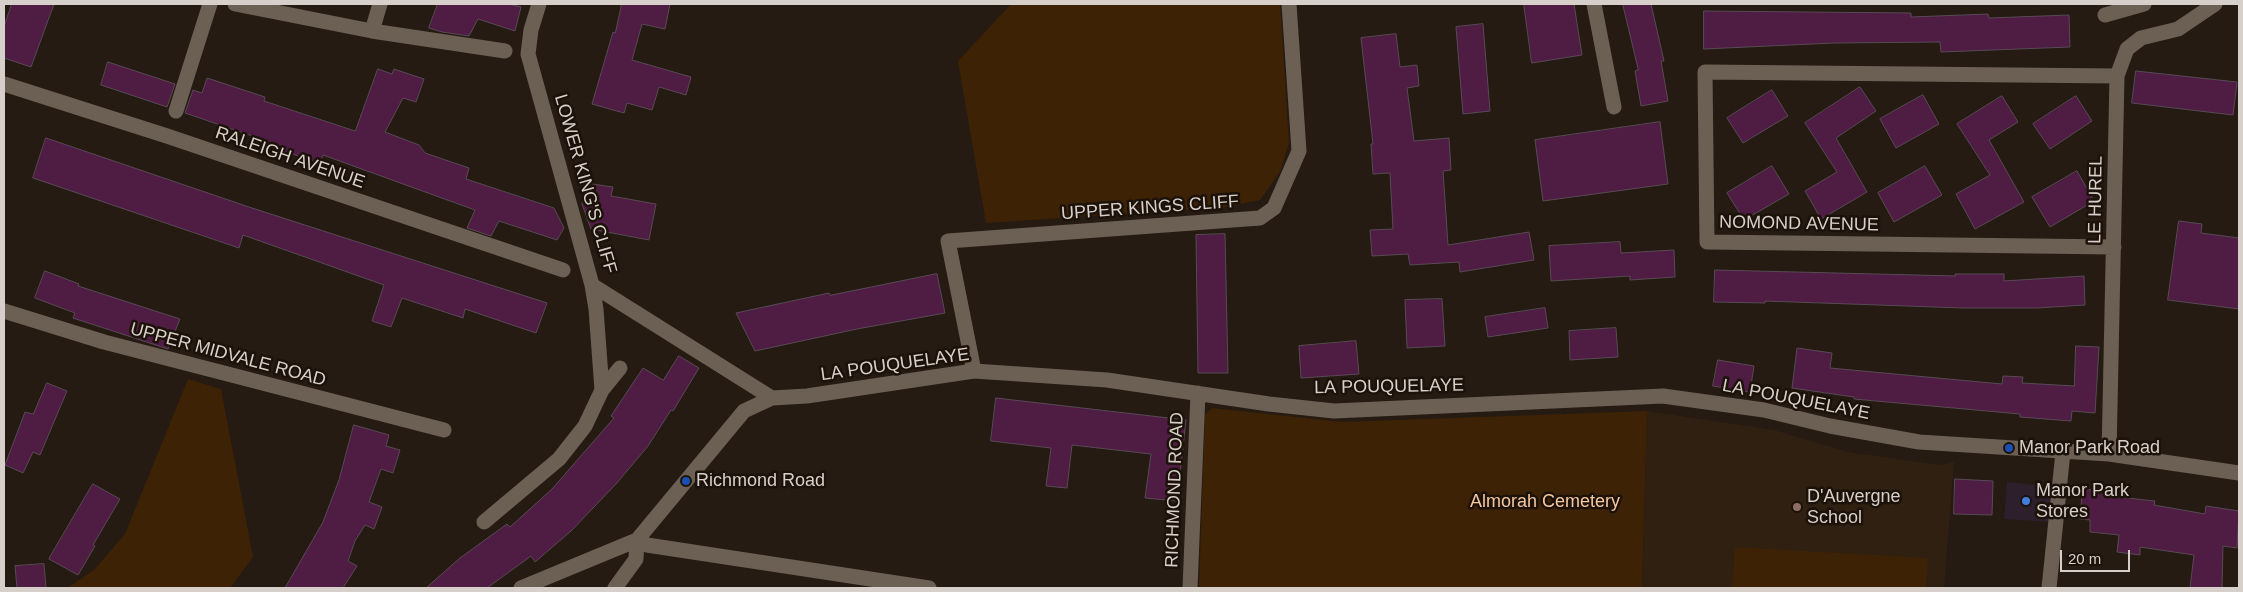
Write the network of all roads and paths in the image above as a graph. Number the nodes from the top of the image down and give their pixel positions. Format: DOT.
graph roads {
  1 [pos="210,4"];
  2 [pos="235,4"];
  3 [pos="380,4"];
  4 [pos="540,4"];
  5 [pos="1289,4"];
  6 [pos="1594,4"];
  7 [pos="2144,4"];
  8 [pos="2216,4"];
  9 [pos="2105,15"];
  10 [pos="372,31"];
  11 [pos="505,51"];
  12 [pos="2117,76"];
  13 [pos="4,84"];
  14 [pos="1614,107"];
  15 [pos="176,111"];
  16 [pos="2114,247"];
  17 [pos="563,270"];
  18 [pos="592,285"];
  19 [pos="4,311"];
  20 [pos="620,368"];
  21 [pos="974,371"];
  22 [pos="602,390"];
  23 [pos="1198,393"];
  24 [pos="772,398"];
  25 [pos="444,430"];
  26 [pos="2063,452"];
  27 [pos="2110,454"];
  28 [pos="2239,473"];
  29 [pos="484,522"];
  30 [pos="637,540"];
  31 [pos="521,588"];
  32 [pos="615,588"];
  33 [pos="929,588"];
  34 [pos="1190,588"];
  35 [pos="2049,588"];
  1 -- 15 [label="street"];
  2 -- 10 [label="street"];
  3 -- 10 [label="street"];
  4 -- 18 [label="street, LOWER KING'S CLIFF"];
  5 -- 21 [label="street, UPPER KINGS CLIFF"];
  6 -- 14 [label="street"];
  7 -- 9 [label="street"];
  8 -- 12 [label="street, LE HUREL"];
  10 -- 11 [label="street"];
  12 -- 16 [label="street, LE HUREL"];
  12 -- 16 [label="street, NOMOND AVENUE"];
  13 -- 17 [label="street, RALEIGH AVENUE"];
  16 -- 27 [label="street, LE HUREL"];
  18 -- 22 [label="street"];
  18 -- 24 [label="street, LOWER KING'S CLIFF"];
  19 -- 25 [label="street, UPPER MIDVALE ROAD"];
  20 -- 22 [label="street"];
  21 -- 23 [label="street, LA POUQUELAYE"];
  21 -- 24 [label="street, LA POUQUELAYE"];
  22 -- 29 [label="street"];
  23 -- 26 [label="street, LA POUQUELAYE"];
  23 -- 34 [label="street, RICHMOND ROAD"];
  24 -- 30 [label="street, LA POUQUELAYE"];
  26 -- 27 [label="street, LA POUQUELAYE"];
  26 -- 35 [label="street"];
  27 -- 28 [label="street, LA POUQUELAYE"];
  30 -- 31 [label="street, LA POUQUELAYE"];
  30 -- 32 [label="street"];
  30 -- 33 [label="street"];
}
